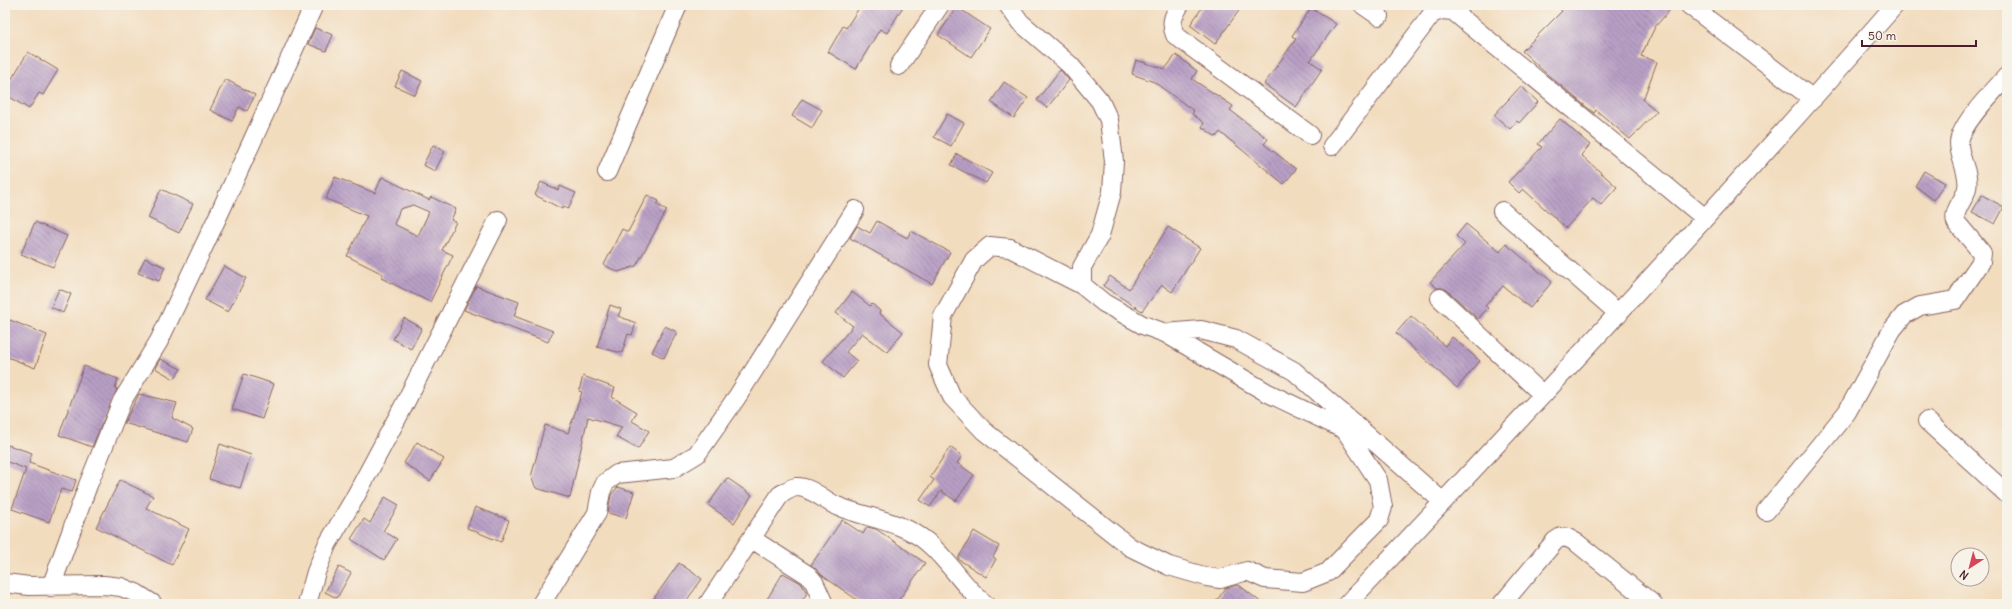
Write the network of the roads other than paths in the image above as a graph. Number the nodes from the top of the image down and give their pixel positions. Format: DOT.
graph roads {
  1 [pos="314,5"];
  2 [pos="678,5"];
  3 [pos="940,5"];
  4 [pos="1008,5"];
  5 [pos="1180,5"];
  6 [pos="1363,5"];
  7 [pos="1689,5"];
  8 [pos="1895,5"];
  9 [pos="1379,16"];
  10 [pos="899,66"];
  11 [pos="2007,76"];
  12 [pos="1813,99"];
  13 [pos="1310,135"];
  14 [pos="1332,146"];
  15 [pos="607,172"];
  16 [pos="855,210"];
  17 [pos="1502,211"];
  18 [pos="1705,218"];
  19 [pos="498,220"];
  20 [pos="1082,285"];
  21 [pos="1440,298"];
  22 [pos="1619,314"];
  23 [pos="1165,333"];
  24 [pos="1543,395"];
  25 [pos="1340,411"];
  26 [pos="1927,421"];
  27 [pos="1345,430"];
  28 [pos="2007,494"];
  29 [pos="1443,502"];
  30 [pos="1766,512"];
  31 [pos="752,539"];
  32 [pos="5,583"];
  33 [pos="51,587"];
  34 [pos="153,604"];
  35 [pos="307,604"];
  36 [pos="541,604"];
  37 [pos="708,604"];
  38 [pos="824,604"];
  39 [pos="985,604"];
  40 [pos="1347,604"];
  41 [pos="1502,604"];
  42 [pos="1653,604"];
  1 -- 33 [label="street"];
  2 -- 15 [label="street"];
  3 -- 10 [label="street"];
  4 -- 20 [label="street"];
  5 -- 13 [label="street"];
  6 -- 9 [label="street"];
  7 -- 12 [label="street"];
  8 -- 12 [label="street"];
  11 -- 30 [label="street"];
  12 -- 18 [label="street"];
  14 -- 18 [label="street"];
  16 -- 36 [label="street"];
  17 -- 22 [label="street"];
  18 -- 22 [label="street"];
  19 -- 35 [label="street"];
  20 -- 23 [label="street"];
  20 -- 27 [label="street"];
  21 -- 24 [label="street"];
  22 -- 24 [label="street"];
  23 -- 25 [label="street"];
  23 -- 27 [label="street"];
  24 -- 29 [label="street"];
  25 -- 27 [label="street"];
  25 -- 29 [label="street"];
  26 -- 28 [label="street"];
  29 -- 40 [label="street"];
  31 -- 37 [label="street"];
  31 -- 38 [label="street"];
  31 -- 39 [label="street"];
  32 -- 33 [label="street"];
  33 -- 34 [label="street"];
  41 -- 42 [label="street"];
}
